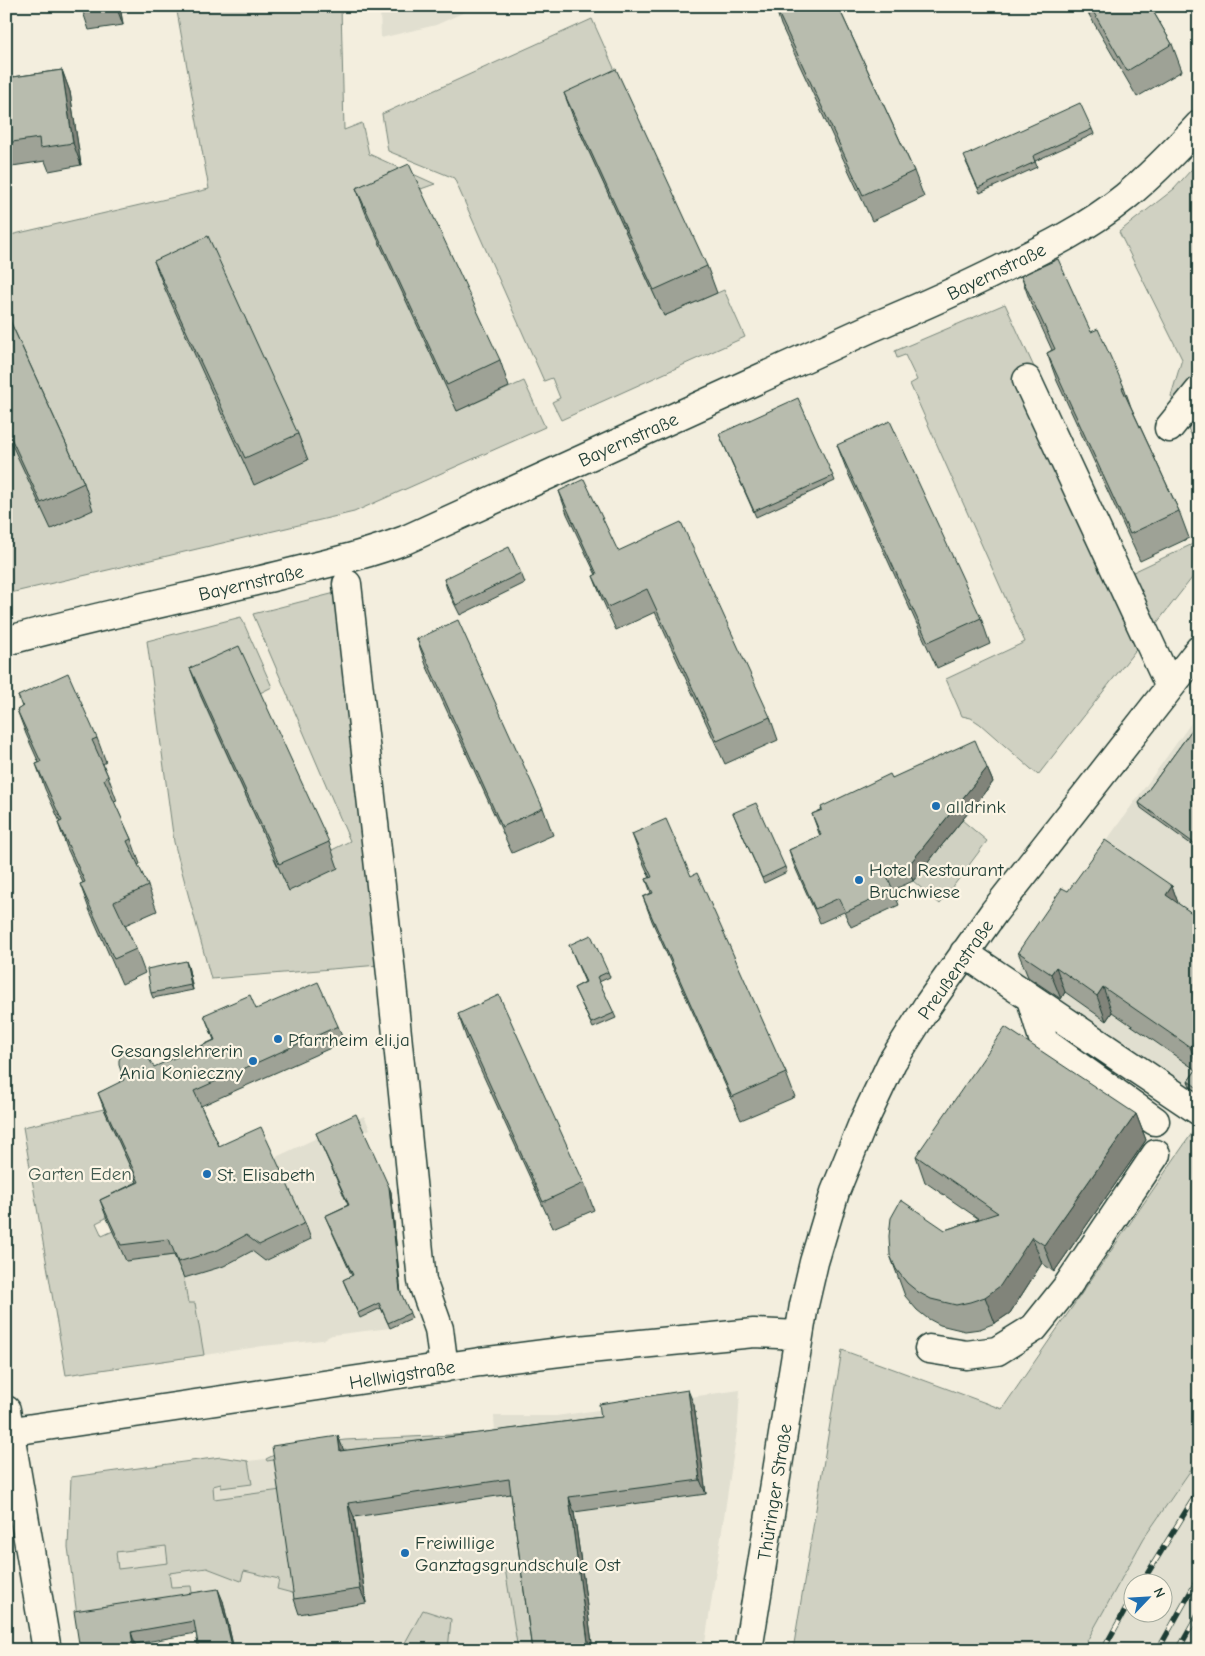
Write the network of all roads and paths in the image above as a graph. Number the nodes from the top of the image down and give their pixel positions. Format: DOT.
graph roads {
  1 [pos="1199,125"];
  2 [pos="1027,380"];
  3 [pos="1199,391"];
  4 [pos="1169,428"];
  5 [pos="347,584"];
  6 [pos="6,641"];
  7 [pos="1199,650"];
  8 [pos="1170,687"];
  9 [pos="964,953"];
  10 [pos="1031,998"];
  11 [pos="1199,1111"];
  12 [pos="1155,1121"];
  13 [pos="1156,1154"];
  14 [pos="799,1335"];
  15 [pos="928,1349"];
  16 [pos="444,1368"];
  17 [pos="7,1425"];
  18 [pos="47,1650"];
  19 [pos="748,1650"];
  1 -- 6 [label="street, Bayernstraße"];
  2 -- 8 [label="street"];
  3 -- 4 [label="street"];
  5 -- 16 [label="street"];
  7 -- 8 [label="street, Preußenstraße"];
  8 -- 9 [label="street, Preußenstraße"];
  9 -- 10 [label="street"];
  9 -- 14 [label="street, Preußenstraße"];
  10 -- 11 [label="street"];
  10 -- 12 [label="street"];
  13 -- 15 [label="street"];
  14 -- 16 [label="street, Hellwigstraße"];
  14 -- 19 [label="street, Thüringer Straße"];
  16 -- 17 [label="street, Hellwigstraße"];
  17 -- 18 [label="street"];
}
